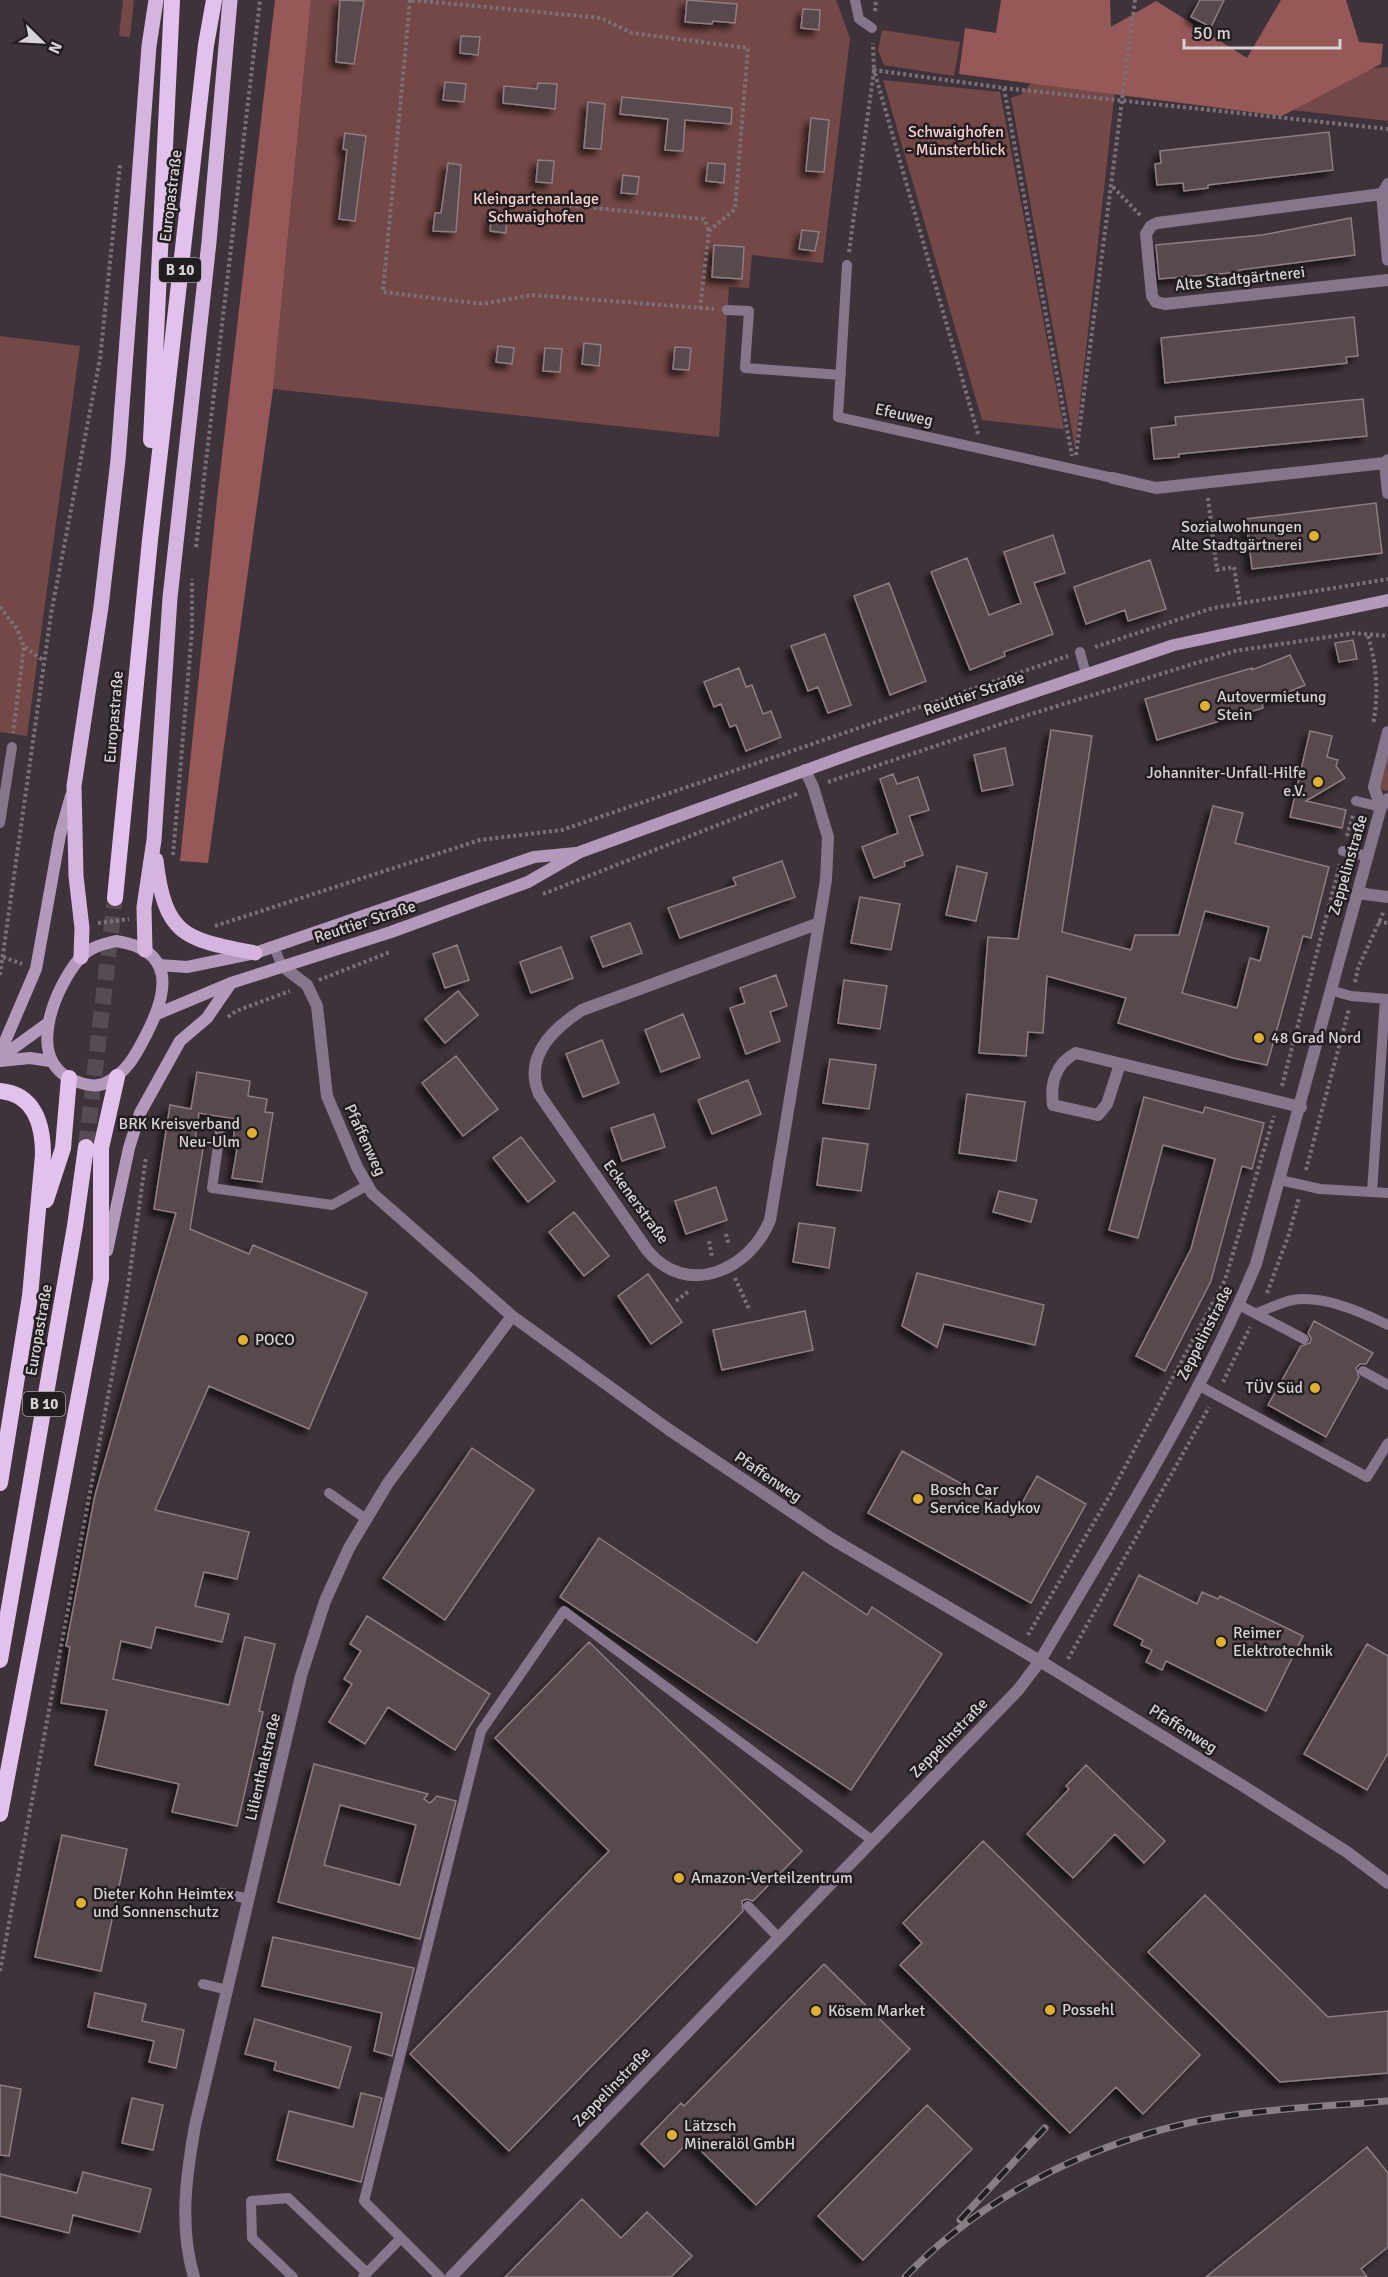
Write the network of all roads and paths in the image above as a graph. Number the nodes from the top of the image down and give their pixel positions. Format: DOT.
graph roads {
  1 [pos="156,0"];
  2 [pos="172,0"];
  3 [pos="214,0"];
  4 [pos="230,0"];
  5 [pos="260,0"];
  6 [pos="411,0"];
  7 [pos="855,0"];
  8 [pos="1135,0"];
  9 [pos="872,28"];
  10 [pos="874,70"];
  11 [pos="1004,88"];
  12 [pos="1124,101"];
  13 [pos="1388,129"];
  14 [pos="120,162"];
  15 [pos="1113,186"];
  16 [pos="1385,189"];
  17 [pos="516,200"];
  18 [pos="1151,226"];
  19 [pos="1387,230"];
  20 [pos="709,231"];
  21 [pos="1388,260"];
  22 [pos="847,265"];
  23 [pos="1388,280"];
  24 [pos="727,310"];
  25 [pos="841,375"];
  26 [pos="982,448"];
  27 [pos="1386,462"];
  28 [pos="1075,468"];
  29 [pos="1113,478"];
  30 [pos="1206,483"];
  31 [pos="1388,493"];
  32 [pos="150,540"];
  33 [pos="195,556"];
  34 [pos="193,567"];
  35 [pos="1388,579"];
  36 [pos="1388,600"];
  37 [pos="1240,604"];
  38 [pos="0,607"];
  39 [pos="1368,636"];
  40 [pos="1388,636"];
  41 [pos="24,647"];
  42 [pos="1080,652"];
  43 [pos="44,661"];
  44 [pos="1086,674"];
  45 [pos="1388,732"];
  46 [pos="1371,734"];
  47 [pos="12,747"];
  48 [pos="805,770"];
  49 [pos="74,786"];
  50 [pos="813,787"];
  51 [pos="1356,801"];
  52 [pos="1384,803"];
  53 [pos="0,823"];
  54 [pos="154,840"];
  55 [pos="1343,851"];
  56 [pos="580,852"];
  57 [pos="1367,856"];
  58 [pos="173,865"];
  59 [pos="1357,893"];
  60 [pos="537,896"];
  61 [pos="1388,897"];
  62 [pos="115,898"];
  63 [pos="1378,922"];
  64 [pos="1388,923"];
  65 [pos="817,924"];
  66 [pos="213,927"];
  67 [pos="274,947"];
  68 [pos="397,949"];
  69 [pos="145,950"];
  70 [pos="255,953"];
  71 [pos="81,957"];
  72 [pos="159,965"];
  73 [pos="282,966"];
  74 [pos="0,975"];
  75 [pos="231,982"];
  76 [pos="307,985"];
  77 [pos="1330,990"];
  78 [pos="1386,999"];
  79 [pos="157,1014"];
  80 [pos="227,1018"];
  81 [pos="48,1023"];
  82 [pos="0,1053"];
  83 [pos="0,1059"];
  84 [pos="50,1061"];
  85 [pos="1120,1064"];
  86 [pos="117,1077"];
  87 [pos="69,1078"];
  88 [pos="0,1091"];
  89 [pos="1278,1102"];
  90 [pos="1301,1107"];
  91 [pos="220,1132"];
  92 [pos="86,1147"];
  93 [pos="146,1154"];
  94 [pos="1280,1180"];
  95 [pos="368,1185"];
  96 [pos="1372,1192"];
  97 [pos="1388,1193"];
  98 [pos="37,1229"];
  99 [pos="730,1267"];
  100 [pos="101,1279"];
  101 [pos="1239,1305"];
  102 [pos="750,1311"];
  103 [pos="1257,1313"];
  104 [pos="512,1316"];
  105 [pos="1388,1325"];
  106 [pos="1304,1339"];
  107 [pos="1363,1371"];
  108 [pos="1198,1385"];
  109 [pos="1388,1385"];
  110 [pos="1388,1443"];
  111 [pos="0,1483"];
  112 [pos="329,1493"];
  113 [pos="366,1519"];
  114 [pos="1020,1649"];
  115 [pos="0,1660"];
  116 [pos="1040,1661"];
  117 [pos="0,1814"];
  118 [pos="873,1841"];
  119 [pos="1388,1883"];
  120 [pos="222,1893"];
  121 [pos="249,1899"];
  122 [pos="748,1906"];
  123 [pos="779,1938"];
  124 [pos="0,1971"];
  125 [pos="202,1984"];
  126 [pos="228,1990"];
  127 [pos="401,2238"];
  128 [pos="365,2275"];
  129 [pos="194,2277"];
  130 [pos="293,2277"];
  131 [pos="440,2277"];
  132 [pos="451,2277"];
  1 -- 49 [label="main road"];
  2 -- 32 [label="highway, Europastraße / B 10"];
  3 -- 32 [label="highway, Europastraße / B 10"];
  4 -- 54 [label="main road"];
  5 -- 33 [label="path"];
  6 -- 20 [label="path"];
  6 -- 20 [label="path"];
  7 -- 9 [label="lane"];
  8 -- 12 [label="path"];
  9 -- 10 [label="path"];
  10 -- 11 [label="path"];
  10 -- 22 [label="path"];
  10 -- 26 [label="path"];
  11 -- 12 [label="path"];
  11 -- 28 [label="path"];
  12 -- 13 [label="path"];
  12 -- 15 [label="path"];
  14 -- 43 [label="path"];
  15 -- 18 [label="path"];
  15 -- 28 [label="path"];
  16 -- 18 [label="street"];
  16 -- 19 [label="street"];
  17 -- 20 [label="path"];
  18 -- 23 [label="street, Alte Stadtgärtnerei"];
  19 -- 21 [label="street"];
  22 -- 25 [label="lane, Efeuweg"];
  24 -- 25 [label="lane"];
  25 -- 26 [label="lane, Efeuweg"];
  26 -- 28 [label="lane, Efeuweg"];
  27 -- 30 [label="street, Efeuweg"];
  27 -- 31 [label="street"];
  28 -- 29 [label="lane, Efeuweg"];
  29 -- 30 [label="street, Efeuweg"];
  30 -- 37 [label="path"];
  32 -- 62 [label="highway, Europastraße / B 10"];
  34 -- 58 [label="path"];
  35 -- 37 [label="path"];
  36 -- 44 [label="main road, Reuttier Straße"];
  37 -- 42 [label="path"];
  38 -- 41 [label="path"];
  39 -- 40 [label="path"];
  39 -- 46 [label="path"];
  39 -- 50 [label="path"];
  41 -- 43 [label="path"];
  41 -- 47 [label="path"];
  42 -- 44 [label="lane"];
  42 -- 66 [label="path"];
  43 -- 74 [label="path"];
  44 -- 48 [label="main road, Reuttier Straße"];
  45 -- 52 [label="street, Zeppelinstraße"];
  47 -- 53 [label="lane"];
  48 -- 50 [label="street, Eckenerstraße"];
  48 -- 56 [label="main road, Reuttier Straße"];
  49 -- 71 [label="main road"];
  49 -- 82 [label="main road"];
  50 -- 60 [label="path"];
  50 -- 65 [label="street, Eckenerstraße"];
  51 -- 52 [label="lane"];
  51 -- 55 [label="path"];
  52 -- 57 [label="street, Zeppelinstraße"];
  54 -- 69 [label="main road"];
  54 -- 70 [label="main road"];
  55 -- 57 [label="lane"];
  55 -- 89 [label="path"];
  56 -- 67 [label="main road, Reuttier Straße"];
  56 -- 73 [label="main road, Reuttier Straße"];
  57 -- 59 [label="street, Zeppelinstraße"];
  59 -- 61 [label="street"];
  59 -- 77 [label="street, Zeppelinstraße"];
  63 -- 64 [label="path"];
  65 -- 99 [label="street, Eckenerstraße"];
  65 -- 99 [label="street, Eckenerstraße"];
  67 -- 70 [label="main road, Reuttier Straße"];
  67 -- 73 [label="lane"];
  68 -- 76 [label="path"];
  69 -- 71 [label="main road"];
  69 -- 72 [label="main road"];
  70 -- 72 [label="main road, Reuttier Straße"];
  71 -- 81 [label="main road"];
  72 -- 79 [label="main road"];
  73 -- 75 [label="main road, Reuttier Straße"];
  73 -- 76 [label="street"];
  75 -- 79 [label="main road, Reuttier Straße"];
  75 -- 100 [label="main road"];
  76 -- 80 [label="path"];
  76 -- 95 [label="street, Pfaffenweg"];
  77 -- 78 [label="lane"];
  77 -- 90 [label="street, Zeppelinstraße"];
  78 -- 96 [label="lane"];
  79 -- 86 [label="main road"];
  81 -- 83 [label="main road"];
  81 -- 84 [label="main road"];
  83 -- 84 [label="main road"];
  84 -- 87 [label="main road"];
  85 -- 85 [label="street"];
  85 -- 89 [label="street"];
  86 -- 87 [label="main road"];
  86 -- 100 [label="highway"];
  87 -- 98 [label="highway"];
  88 -- 98 [label="highway"];
  89 -- 90 [label="street"];
  89 -- 114 [label="path"];
  90 -- 94 [label="street, Zeppelinstraße"];
  91 -- 95 [label="lane"];
  92 -- 115 [label="highway, Europastraße / B 10"];
  93 -- 124 [label="path"];
  94 -- 96 [label="lane"];
  94 -- 101 [label="street, Zeppelinstraße"];
  95 -- 104 [label="street, Pfaffenweg"];
  96 -- 97 [label="lane"];
  98 -- 111 [label="highway"];
  99 -- 102 [label="path"];
  100 -- 117 [label="highway"];
  101 -- 103 [label="lane"];
  101 -- 108 [label="street, Zeppelinstraße"];
  103 -- 105 [label="lane"];
  103 -- 106 [label="lane"];
  104 -- 113 [label="street, Lilienthalstraße"];
  104 -- 114 [label="street, Pfaffenweg"];
  107 -- 109 [label="lane"];
  108 -- 110 [label="lane"];
  108 -- 116 [label="street, Zeppelinstraße"];
  112 -- 113 [label="lane"];
  113 -- 121 [label="street, Lilienthalstraße"];
  114 -- 116 [label="street, Pfaffenweg"];
  116 -- 118 [label="street, Zeppelinstraße"];
  116 -- 119 [label="street, Pfaffenweg"];
  118 -- 123 [label="street, Zeppelinstraße"];
  118 -- 127 [label="lane"];
  120 -- 121 [label="lane"];
  121 -- 126 [label="street, Lilienthalstraße"];
  122 -- 123 [label="lane"];
  123 -- 132 [label="street, Zeppelinstraße"];
  125 -- 126 [label="lane"];
  126 -- 129 [label="street, Lilienthalstraße"];
  127 -- 128 [label="lane"];
  127 -- 131 [label="lane"];
  128 -- 130 [label="lane"];
}
